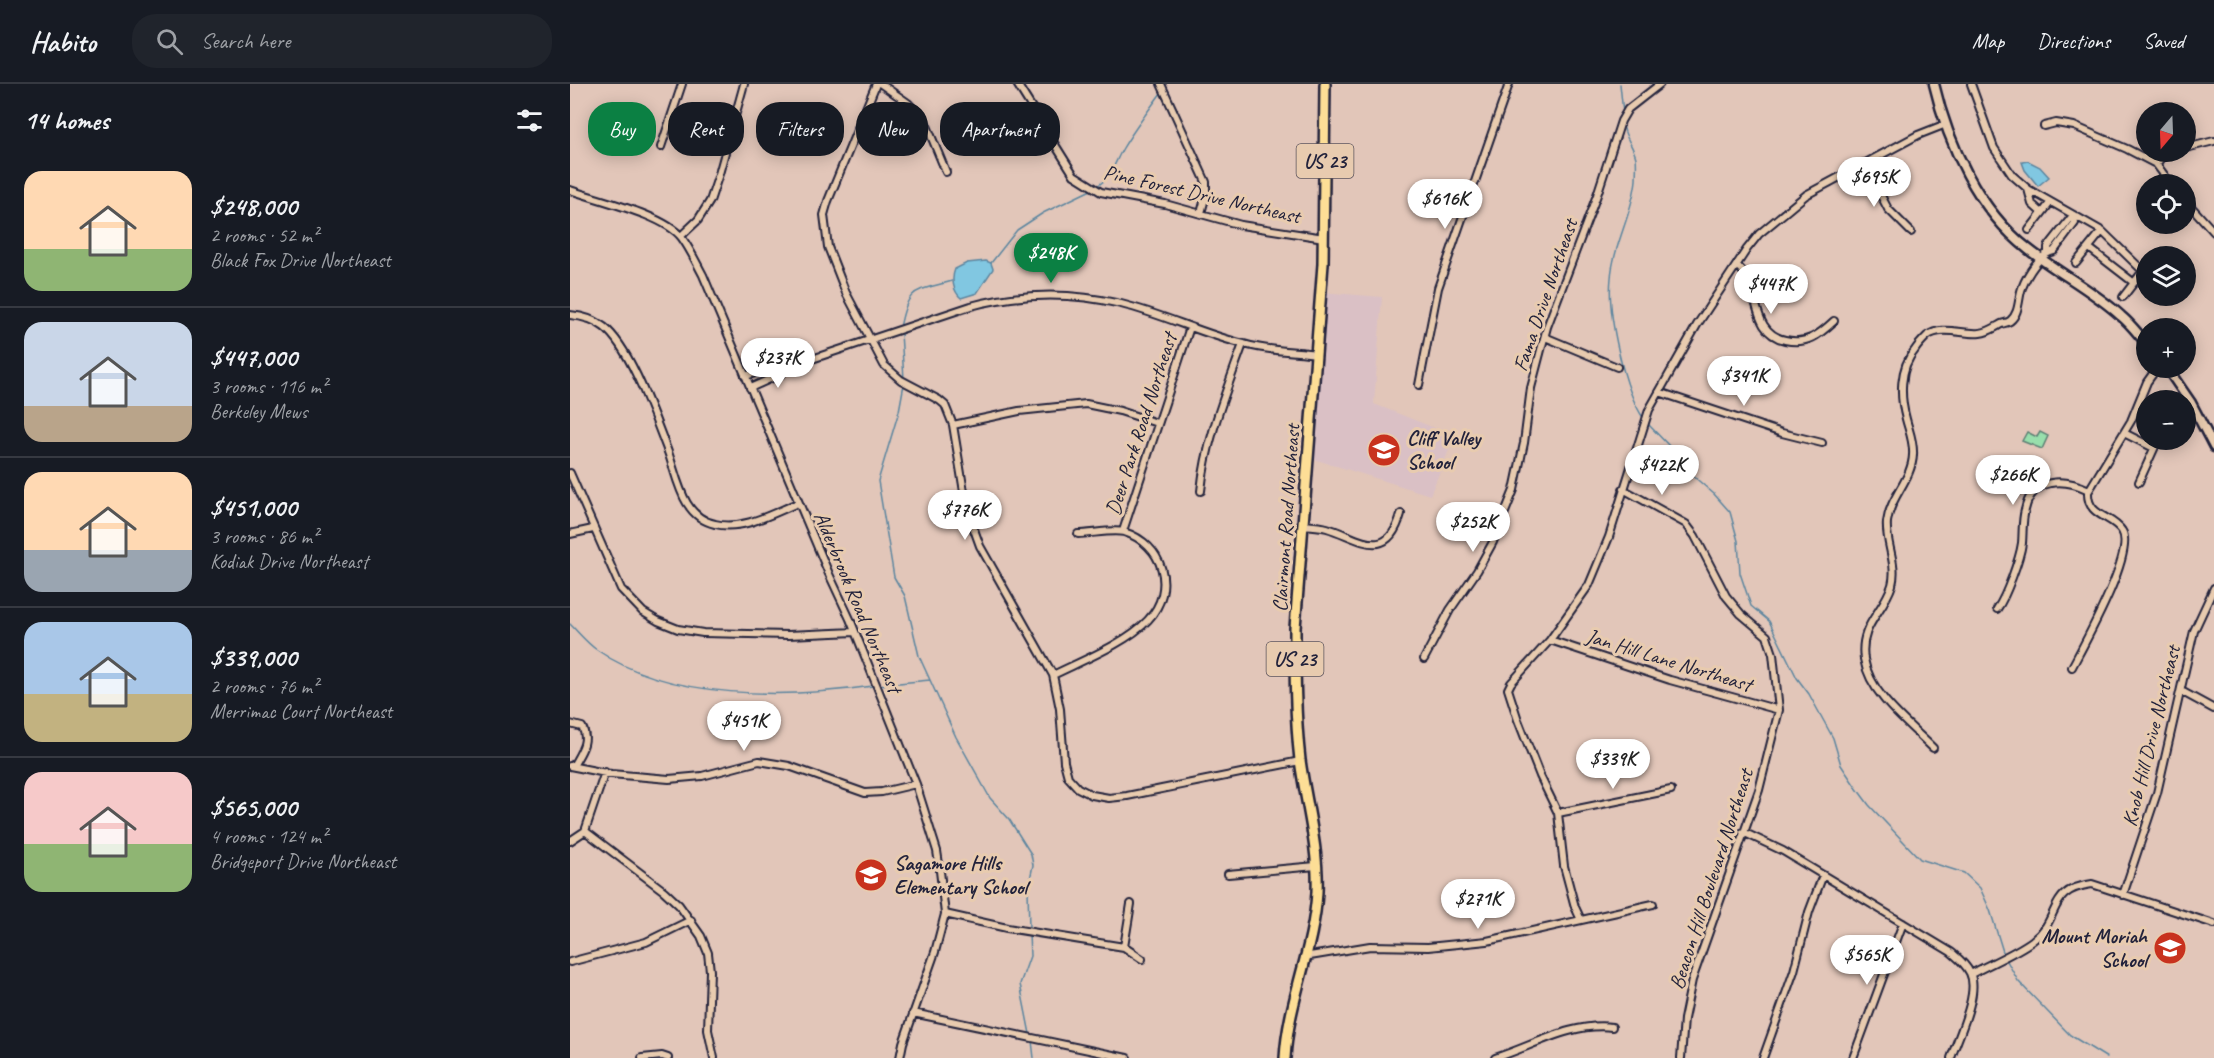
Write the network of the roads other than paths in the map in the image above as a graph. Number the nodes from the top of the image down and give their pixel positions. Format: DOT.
graph roads {
  1 [pos="682,84"];
  2 [pos="744,84"];
  3 [pos="876,84"];
  4 [pos="881,84"];
  5 [pos="1017,84"];
  6 [pos="1161,84"];
  7 [pos="1325,84"];
  8 [pos="1509,84"];
  9 [pos="1660,84"];
  10 [pos="1934,84"];
  11 [pos="1971,84"];
  12 [pos="1946,124"];
  13 [pos="2044,126"];
  14 [pos="2214,141"];
  15 [pos="2196,146"];
  16 [pos="661,147"];
  17 [pos="1864,163"];
  18 [pos="2156,164"];
  19 [pos="946,172"];
  20 [pos="2164,174"];
  21 [pos="2028,189"];
  22 [pos="570,190"];
  23 [pos="2050,203"];
  24 [pos="2196,212"];
  25 [pos="1201,213"];
  26 [pos="2042,213"];
  27 [pos="2074,216"];
  28 [pos="2030,230"];
  29 [pos="2102,231"];
  30 [pos="1911,232"];
  31 [pos="2214,232"];
  32 [pos="681,236"];
  33 [pos="1324,238"];
  34 [pos="2089,248"];
  35 [pos="2041,258"];
  36 [pos="2136,261"];
  37 [pos="2076,263"];
  38 [pos="1737,266"];
  39 [pos="2136,279"];
  40 [pos="2133,282"];
  41 [pos="2123,297"];
  42 [pos="570,315"];
  43 [pos="1834,321"];
  44 [pos="1190,327"];
  45 [pos="2136,332"];
  46 [pos="1545,337"];
  47 [pos="871,340"];
  48 [pos="1243,344"];
  49 [pos="1317,354"];
  50 [pos="790,366"];
  51 [pos="1617,367"];
  52 [pos="745,376"];
  53 [pos="2150,378"];
  54 [pos="2174,378"];
  55 [pos="1419,385"];
  56 [pos="750,388"];
  57 [pos="1659,392"];
  58 [pos="1157,423"];
  59 [pos="953,425"];
  60 [pos="2124,434"];
  61 [pos="2136,440"];
  62 [pos="1822,443"];
  63 [pos="2214,447"];
  64 [pos="2153,450"];
  65 [pos="570,473"];
  66 [pos="2139,482"];
  67 [pos="1623,489"];
  68 [pos="2089,490"];
  69 [pos="1201,491"];
  70 [pos="798,503"];
  71 [pos="1401,514"];
  72 [pos="1304,525"];
  73 [pos="593,529"];
  74 [pos="1123,531"];
  75 [pos="570,534"];
  76 [pos="1078,534"];
  77 [pos="2214,588"];
  78 [pos="1997,609"];
  79 [pos="855,632"];
  80 [pos="1550,640"];
  81 [pos="1424,659"];
  82 [pos="2072,667"];
  83 [pos="1053,675"];
  84 [pos="2181,691"];
  85 [pos="2214,709"];
  86 [pos="1779,710"];
  87 [pos="570,724"];
  88 [pos="1932,748"];
  89 [pos="1300,760"];
  90 [pos="572,766"];
  91 [pos="604,772"];
  92 [pos="916,784"];
  93 [pos="1671,790"];
  94 [pos="1558,813"];
  95 [pos="585,831"];
  96 [pos="1743,832"];
  97 [pos="570,841"];
  98 [pos="1316,866"];
  99 [pos="1228,874"];
  100 [pos="1823,875"];
  101 [pos="2123,894"];
  102 [pos="1131,904"];
  103 [pos="1653,904"];
  104 [pos="945,914"];
  105 [pos="691,920"];
  106 [pos="1581,920"];
  107 [pos="1903,923"];
  108 [pos="2214,924"];
  109 [pos="1124,947"];
  110 [pos="1305,957"];
  111 [pos="1142,959"];
  112 [pos="570,962"];
  113 [pos="1971,974"];
  114 [pos="913,1013"];
  115 [pos="1612,1027"];
  116 [pos="642,1058"];
  117 [pos="668,1058"];
  118 [pos="714,1058"];
  119 [pos="900,1058"];
  120 [pos="1127,1058"];
  121 [pos="1285,1058"];
  122 [pos="1495,1058"];
  123 [pos="1681,1058"];
  124 [pos="1763,1058"];
  125 [pos="1853,1058"];
  126 [pos="1951,1058"];
  1 -- 16 [label="street"];
  2 -- 32 [label="street"];
  3 -- 47 [label="street"];
  4 -- 19 [label="street"];
  5 -- 25 [label="street, Pine Forest Drive Northeast"];
  6 -- 25 [label="street"];
  7 -- 33 [label="main road, Clairmont Road Northeast / US 23"];
  8 -- 55 [label="street"];
  9 -- 46 [label="street, Fama Drive Northeast"];
  10 -- 12 [label="main road"];
  11 -- 21 [label="street"];
  12 -- 17 [label="street"];
  12 -- 35 [label="main road"];
  13 -- 18 [label="street"];
  14 -- 15 [label="street"];
  17 -- 30 [label="street"];
  17 -- 38 [label="street"];
  18 -- 20 [label="street"];
  21 -- 23 [label="street"];
  21 -- 26 [label="street"];
  22 -- 32 [label="street, Alderbrook Road Northeast"];
  23 -- 26 [label="street"];
  23 -- 27 [label="street"];
  24 -- 31 [label="street"];
  25 -- 33 [label="street, Pine Forest Drive Northeast"];
  26 -- 28 [label="street"];
  27 -- 29 [label="street"];
  27 -- 35 [label="street"];
  29 -- 34 [label="street"];
  29 -- 36 [label="street"];
  32 -- 52 [label="street, Alderbrook Road Northeast"];
  33 -- 49 [label="main road, Clairmont Road Northeast / US 23"];
  34 -- 37 [label="street"];
  34 -- 40 [label="street"];
  35 -- 45 [label="main road"];
  35 -- 88 [label="street"];
  38 -- 43 [label="street"];
  38 -- 57 [label="street"];
  39 -- 40 [label="street"];
  40 -- 41 [label="street"];
  42 -- 70 [label="street"];
  44 -- 47 [label="street"];
  44 -- 48 [label="street"];
  44 -- 58 [label="street, Deer Park Road Northeast"];
  46 -- 51 [label="street"];
  46 -- 81 [label="street, Fama Drive Northeast"];
  47 -- 50 [label="street"];
  47 -- 59 [label="street"];
  48 -- 49 [label="street"];
  48 -- 69 [label="street"];
  49 -- 72 [label="main road, Clairmont Road Northeast / US 23"];
  50 -- 52 [label="street"];
  50 -- 56 [label="street"];
  52 -- 56 [label="street, Alderbrook Road Northeast"];
  53 -- 60 [label="street"];
  54 -- 63 [label="main road"];
  56 -- 70 [label="street, Alderbrook Road Northeast"];
  57 -- 62 [label="street"];
  57 -- 67 [label="street"];
  58 -- 59 [label="street"];
  58 -- 74 [label="street, Deer Park Road Northeast"];
  59 -- 83 [label="street"];
  60 -- 61 [label="street"];
  60 -- 68 [label="street"];
  64 -- 66 [label="street"];
  65 -- 73 [label="street"];
  67 -- 80 [label="street"];
  67 -- 86 [label="street"];
  68 -- 78 [label="street"];
  68 -- 82 [label="street"];
  70 -- 79 [label="street, Alderbrook Road Northeast"];
  71 -- 72 [label="street"];
  72 -- 89 [label="main road, Clairmont Road Northeast / US 23"];
  73 -- 75 [label="street"];
  73 -- 79 [label="street"];
  74 -- 76 [label="street"];
  74 -- 83 [label="street"];
  77 -- 84 [label="street, Knob Hill Drive Northeast"];
  79 -- 92 [label="street, Alderbrook Road Northeast"];
  80 -- 86 [label="street, Jan Hill Lane Northeast"];
  80 -- 94 [label="street"];
  83 -- 89 [label="street"];
  84 -- 85 [label="street"];
  84 -- 101 [label="street, Knob Hill Drive Northeast"];
  86 -- 96 [label="street, Beacon Hill Boulevard Northeast"];
  87 -- 90 [label="street"];
  89 -- 98 [label="main road, Clairmont Road Northeast / US 23"];
  90 -- 91 [label="street"];
  91 -- 92 [label="street"];
  91 -- 95 [label="street"];
  92 -- 104 [label="street, Alderbrook Road Northeast"];
  93 -- 94 [label="street"];
  94 -- 106 [label="street"];
  95 -- 97 [label="street"];
  95 -- 105 [label="street"];
  96 -- 100 [label="street"];
  96 -- 123 [label="street, Beacon Hill Boulevard Northeast"];
  98 -- 99 [label="street"];
  98 -- 110 [label="main road, Clairmont Road Northeast / US 23"];
  100 -- 107 [label="street"];
  100 -- 124 [label="street"];
  101 -- 108 [label="street"];
  101 -- 113 [label="street"];
  102 -- 109 [label="street"];
  103 -- 106 [label="street"];
  104 -- 109 [label="street"];
  104 -- 114 [label="street"];
  105 -- 112 [label="street"];
  105 -- 118 [label="street"];
  106 -- 110 [label="street"];
  107 -- 113 [label="street"];
  107 -- 125 [label="street"];
  109 -- 111 [label="street"];
  110 -- 121 [label="main road, Clairmont Road Northeast / US 23"];
  113 -- 126 [label="street"];
  114 -- 119 [label="street"];
  114 -- 120 [label="street"];
  115 -- 122 [label="street"];
  116 -- 117 [label="street"];
}
